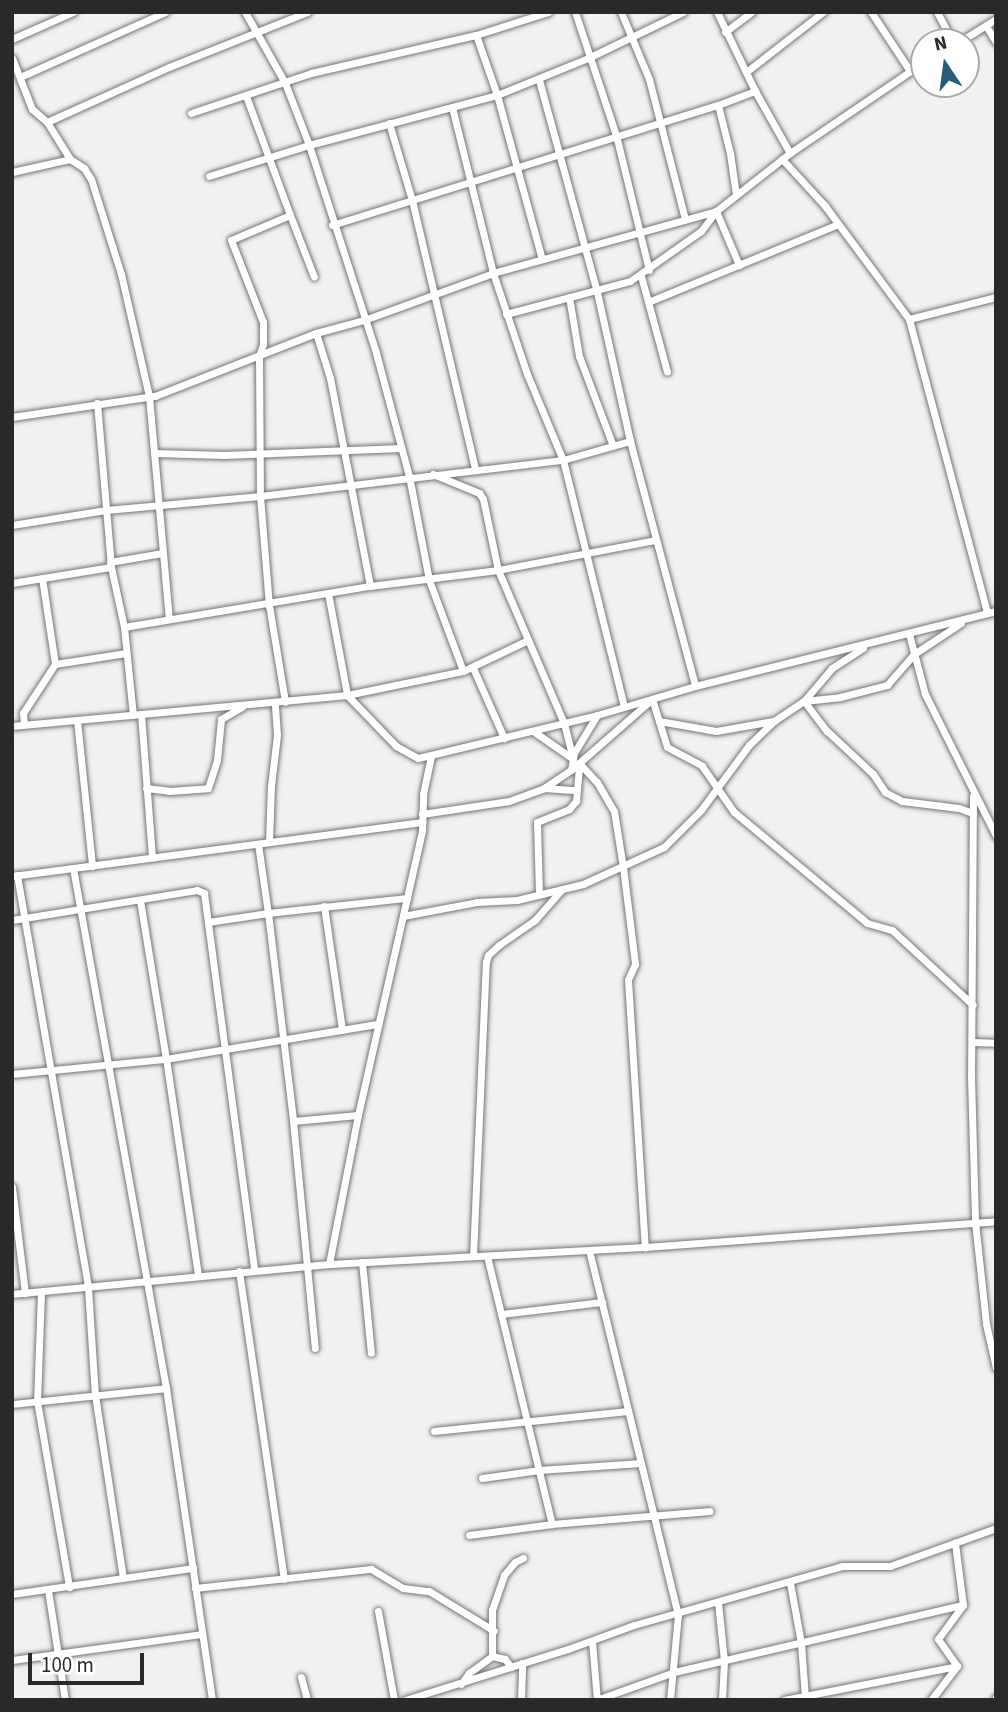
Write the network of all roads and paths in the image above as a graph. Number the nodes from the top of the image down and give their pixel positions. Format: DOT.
graph roads {
  1 [pos="73,12"];
  2 [pos="165,12"];
  3 [pos="245,12"];
  4 [pos="307,12"];
  5 [pos="548,12"];
  6 [pos="575,12"];
  7 [pos="621,12"];
  8 [pos="683,12"];
  9 [pos="717,12"];
  10 [pos="752,12"];
  11 [pos="823,12"];
  12 [pos="871,12"];
  13 [pos="937,12"];
  14 [pos="996,19"];
  15 [pos="986,26"];
  16 [pos="946,28"];
  17 [pos="980,30"];
  18 [pos="256,32"];
  19 [pos="725,32"];
  20 [pos="476,35"];
  21 [pos="632,37"];
  22 [pos="12,38"];
  23 [pos="996,43"];
  24 [pos="12,58"];
  25 [pos="588,58"];
  26 [pos="910,71"];
  27 [pos="746,72"];
  28 [pos="20,77"];
  29 [pos="538,80"];
  30 [pos="285,83"];
  31 [pos="755,90"];
  32 [pos="497,95"];
  33 [pos="246,96"];
  34 [pos="718,105"];
  35 [pos="452,107"];
  36 [pos="191,113"];
  37 [pos="660,121"];
  38 [pos="47,122"];
  39 [pos="389,123"];
  40 [pos="616,135"];
  41 [pos="309,145"];
  42 [pos="561,152"];
  43 [pos="790,153"];
  44 [pos="268,157"];
  45 [pos="70,159"];
  46 [pos="782,159"];
  47 [pos="515,166"];
  48 [pos="12,172"];
  49 [pos="209,176"];
  50 [pos="472,181"];
  51 [pos="736,195"];
  52 [pos="412,201"];
  53 [pos="716,211"];
  54 [pos="290,215"];
  55 [pos="685,219"];
  56 [pos="838,224"];
  57 [pos="332,225"];
  58 [pos="639,232"];
  59 [pos="585,247"];
  60 [pos="542,259"];
  61 [pos="739,265"];
  62 [pos="649,270"];
  63 [pos="493,273"];
  64 [pos="641,276"];
  65 [pos="314,278"];
  66 [pos="597,292"];
  67 [pos="432,294"];
  68 [pos="569,297"];
  69 [pos="996,297"];
  70 [pos="648,302"];
  71 [pos="506,314"];
  72 [pos="909,319"];
  73 [pos="364,320"];
  74 [pos="316,333"];
  75 [pos="259,356"];
  76 [pos="667,372"];
  77 [pos="149,396"];
  78 [pos="97,403"];
  79 [pos="12,417"];
  80 [pos="630,442"];
  81 [pos="613,446"];
  82 [pos="401,448"];
  83 [pos="346,452"];
  84 [pos="154,453"];
  85 [pos="260,453"];
  86 [pos="563,460"];
  87 [pos="475,469"];
  88 [pos="433,473"];
  89 [pos="409,476"];
  90 [pos="352,483"];
  91 [pos="260,496"];
  92 [pos="159,506"];
  93 [pos="106,510"];
  94 [pos="12,524"];
  95 [pos="655,540"];
  96 [pos="162,553"];
  97 [pos="587,553"];
  98 [pos="111,564"];
  99 [pos="498,570"];
  100 [pos="42,578"];
  101 [pos="429,580"];
  102 [pos="12,583"];
  103 [pos="370,586"];
  104 [pos="328,593"];
  105 [pos="269,605"];
  106 [pos="996,611"];
  107 [pos="987,613"];
  108 [pos="967,618"];
  109 [pos="169,620"];
  110 [pos="124,628"];
  111 [pos="909,634"];
  112 [pos="528,640"];
  113 [pos="868,645"];
  114 [pos="126,653"];
  115 [pos="914,654"];
  116 [pos="55,664"];
  117 [pos="473,668"];
  118 [pos="463,671"];
  119 [pos="695,687"];
  120 [pos="347,695"];
  121 [pos="652,699"];
  122 [pos="804,701"];
  123 [pos="285,702"];
  124 [pos="275,703"];
  125 [pos="243,706"];
  126 [pos="624,707"];
  127 [pos="137,715"];
  128 [pos="597,715"];
  129 [pos="76,720"];
  130 [pos="659,721"];
  131 [pos="774,721"];
  132 [pos="564,723"];
  133 [pos="24,724"];
  134 [pos="12,726"];
  135 [pos="533,730"];
  136 [pos="504,738"];
  137 [pos="431,756"];
  138 [pos="576,761"];
  139 [pos="146,788"];
  140 [pos="544,788"];
  141 [pos="576,790"];
  142 [pos="717,791"];
  143 [pos="973,796"];
  144 [pos="973,813"];
  145 [pos="422,818"];
  146 [pos="996,836"];
  147 [pos="269,842"];
  148 [pos="258,844"];
  149 [pos="152,858"];
  150 [pos="92,866"];
  151 [pos="624,867"];
  152 [pos="73,868"];
  153 [pos="15,876"];
  154 [pos="562,889"];
  155 [pos="539,894"];
  156 [pos="407,898"];
  157 [pos="140,900"];
  158 [pos="324,906"];
  159 [pos="82,909"];
  160 [pos="268,913"];
  161 [pos="403,916"];
  162 [pos="24,918"];
  163 [pos="12,920"];
  164 [pos="208,922"];
  165 [pos="973,1005"];
  166 [pos="378,1024"];
  167 [pos="342,1030"];
  168 [pos="283,1041"];
  169 [pos="972,1042"];
  170 [pos="996,1043"];
  171 [pos="226,1050"];
  172 [pos="166,1059"];
  173 [pos="107,1065"];
  174 [pos="49,1071"];
  175 [pos="12,1074"];
  176 [pos="358,1115"];
  177 [pos="293,1121"];
  178 [pos="12,1187"];
  179 [pos="996,1221"];
  180 [pos="975,1222"];
  181 [pos="645,1247"];
  182 [pos="589,1250"];
  183 [pos="473,1256"];
  184 [pos="487,1256"];
  185 [pos="362,1262"];
  186 [pos="329,1264"];
  187 [pos="305,1267"];
  188 [pos="254,1270"];
  189 [pos="239,1271"];
  190 [pos="198,1275"];
  191 [pos="146,1280"];
  192 [pos="88,1289"];
  193 [pos="24,1293"];
  194 [pos="41,1293"];
  195 [pos="12,1294"];
  196 [pos="602,1302"];
  197 [pos="501,1314"];
  198 [pos="314,1348"];
  199 [pos="371,1353"];
  200 [pos="996,1368"];
  201 [pos="166,1388"];
  202 [pos="95,1395"];
  203 [pos="37,1401"];
  204 [pos="12,1404"];
  205 [pos="628,1411"];
  206 [pos="527,1423"];
  207 [pos="434,1431"];
  208 [pos="641,1464"];
  209 [pos="539,1470"];
  210 [pos="482,1478"];
  211 [pos="709,1511"];
  212 [pos="654,1516"];
  213 [pos="551,1524"];
  214 [pos="996,1528"];
  215 [pos="469,1535"];
  216 [pos="954,1543"];
  217 [pos="523,1558"];
  218 [pos="193,1568"];
  219 [pos="123,1578"];
  220 [pos="284,1579"];
  221 [pos="790,1583"];
  222 [pos="69,1587"];
  223 [pos="195,1588"];
  224 [pos="48,1590"];
  225 [pos="12,1594"];
  226 [pos="718,1602"];
  227 [pos="963,1605"];
  228 [pos="378,1611"];
  229 [pos="678,1614"];
  230 [pos="494,1631"];
  231 [pos="201,1634"];
  232 [pos="592,1640"];
  233 [pos="801,1643"];
  234 [pos="58,1654"];
  235 [pos="492,1656"];
  236 [pos="12,1660"];
  237 [pos="724,1661"];
  238 [pos="522,1664"];
  239 [pos="957,1666"];
  240 [pos="510,1667"];
  241 [pos="674,1672"];
  242 [pos="301,1677"];
  243 [pos="461,1685"];
  244 [pos="805,1697"];
  245 [pos="65,1700"];
  246 [pos="212,1700"];
  247 [pos="307,1700"];
  248 [pos="394,1700"];
  249 [pos="405,1700"];
  250 [pos="521,1700"];
  251 [pos="597,1700"];
  252 [pos="670,1700"];
  253 [pos="722,1700"];
  254 [pos="784,1700"];
  255 [pos="931,1700"];
  1 -- 22 [label="street"];
  2 -- 28 [label="street"];
  3 -- 18 [label="street"];
  4 -- 18 [label="street"];
  5 -- 20 [label="street"];
  6 -- 25 [label="street"];
  7 -- 21 [label="street"];
  8 -- 21 [label="street"];
  9 -- 19 [label="street"];
  10 -- 19 [label="street"];
  11 -- 27 [label="street"];
  12 -- 26 [label="street"];
  13 -- 16 [label="street"];
  14 -- 15 [label="street"];
  15 -- 17 [label="street"];
  15 -- 23 [label="street"];
  18 -- 30 [label="street"];
  18 -- 38 [label="street"];
  19 -- 27 [label="street"];
  20 -- 30 [label="street"];
  20 -- 32 [label="street"];
  21 -- 25 [label="street"];
  21 -- 37 [label="street"];
  24 -- 28 [label="street"];
  25 -- 29 [label="street"];
  25 -- 40 [label="street"];
  26 -- 43 [label="street"];
  27 -- 31 [label="street"];
  28 -- 38 [label="street"];
  29 -- 32 [label="street"];
  29 -- 42 [label="street"];
  30 -- 33 [label="street"];
  30 -- 41 [label="street"];
  31 -- 34 [label="street"];
  31 -- 43 [label="street"];
  32 -- 35 [label="street"];
  32 -- 47 [label="street"];
  33 -- 36 [label="street"];
  33 -- 44 [label="street"];
  34 -- 37 [label="street"];
  34 -- 51 [label="street"];
  35 -- 39 [label="street"];
  35 -- 50 [label="street"];
  37 -- 40 [label="street"];
  37 -- 55 [label="street"];
  38 -- 45 [label="street"];
  39 -- 41 [label="street"];
  39 -- 52 [label="street"];
  40 -- 42 [label="street"];
  40 -- 58 [label="street"];
  41 -- 44 [label="street"];
  41 -- 57 [label="street"];
  42 -- 47 [label="street"];
  42 -- 59 [label="street"];
  43 -- 46 [label="street"];
  44 -- 49 [label="street"];
  44 -- 54 [label="street"];
  45 -- 48 [label="street"];
  45 -- 77 [label="street"];
  46 -- 51 [label="street"];
  46 -- 56 [label="street"];
  47 -- 50 [label="street"];
  47 -- 60 [label="street"];
  50 -- 52 [label="street"];
  50 -- 63 [label="street"];
  51 -- 53 [label="street"];
  52 -- 57 [label="street"];
  52 -- 67 [label="street"];
  53 -- 55 [label="street"];
  53 -- 61 [label="street"];
  53 -- 62 [label="street"];
  54 -- 65 [label="street"];
  54 -- 75 [label="street"];
  55 -- 58 [label="street"];
  56 -- 61 [label="street"];
  56 -- 72 [label="street"];
  57 -- 73 [label="street"];
  58 -- 59 [label="street"];
  58 -- 62 [label="street"];
  59 -- 60 [label="street"];
  59 -- 66 [label="street"];
  60 -- 63 [label="street"];
  61 -- 70 [label="street"];
  62 -- 64 [label="street"];
  63 -- 67 [label="street"];
  63 -- 71 [label="street"];
  64 -- 66 [label="street"];
  64 -- 70 [label="street"];
  66 -- 68 [label="street"];
  66 -- 80 [label="street"];
  67 -- 73 [label="street"];
  67 -- 87 [label="street"];
  68 -- 71 [label="street"];
  68 -- 81 [label="street"];
  69 -- 72 [label="street"];
  70 -- 76 [label="street"];
  71 -- 86 [label="street"];
  72 -- 107 [label="street"];
  73 -- 74 [label="street"];
  73 -- 82 [label="street"];
  74 -- 75 [label="street"];
  74 -- 83 [label="street"];
  75 -- 77 [label="street"];
  75 -- 85 [label="street"];
  77 -- 78 [label="street"];
  77 -- 84 [label="street"];
  78 -- 79 [label="street"];
  78 -- 93 [label="street"];
  80 -- 81 [label="street"];
  80 -- 95 [label="street"];
  81 -- 86 [label="street"];
  82 -- 83 [label="street"];
  82 -- 89 [label="street"];
  83 -- 85 [label="street"];
  83 -- 90 [label="street"];
  84 -- 85 [label="street"];
  84 -- 92 [label="street"];
  85 -- 91 [label="street"];
  86 -- 87 [label="street"];
  86 -- 97 [label="street"];
  87 -- 88 [label="street"];
  88 -- 89 [label="street"];
  88 -- 99 [label="street"];
  89 -- 90 [label="street"];
  89 -- 101 [label="street"];
  90 -- 91 [label="street"];
  90 -- 103 [label="street"];
  91 -- 92 [label="street"];
  91 -- 105 [label="street"];
  92 -- 93 [label="street"];
  92 -- 96 [label="street"];
  93 -- 94 [label="street"];
  93 -- 98 [label="street"];
  95 -- 97 [label="street"];
  95 -- 119 [label="street"];
  96 -- 98 [label="street"];
  96 -- 109 [label="street"];
  97 -- 99 [label="street"];
  97 -- 126 [label="street"];
  98 -- 100 [label="street"];
  98 -- 110 [label="street"];
  99 -- 101 [label="street"];
  99 -- 112 [label="street"];
  100 -- 102 [label="street"];
  100 -- 116 [label="street"];
  101 -- 103 [label="street"];
  101 -- 118 [label="street"];
  103 -- 104 [label="street"];
  104 -- 105 [label="street"];
  104 -- 120 [label="street"];
  105 -- 109 [label="street"];
  105 -- 123 [label="street"];
  106 -- 107 [label="street"];
  107 -- 108 [label="street"];
  108 -- 111 [label="street"];
  108 -- 115 [label="street"];
  109 -- 110 [label="street"];
  110 -- 114 [label="street"];
  111 -- 113 [label="street"];
  111 -- 115 [label="street"];
  112 -- 117 [label="street"];
  112 -- 132 [label="street"];
  113 -- 119 [label="street"];
  113 -- 122 [label="street"];
  114 -- 116 [label="street"];
  114 -- 127 [label="street"];
  115 -- 122 [label="street"];
  115 -- 143 [label="street"];
  116 -- 133 [label="street"];
  117 -- 118 [label="street"];
  117 -- 136 [label="street"];
  118 -- 120 [label="street"];
  119 -- 121 [label="street"];
  120 -- 123 [label="street"];
  120 -- 137 [label="street"];
  121 -- 126 [label="street"];
  121 -- 130 [label="street"];
  121 -- 138 [label="street"];
  122 -- 131 [label="street"];
  122 -- 144 [label="street"];
  123 -- 124 [label="street"];
  124 -- 125 [label="street"];
  124 -- 147 [label="street"];
  125 -- 127 [label="street"];
  125 -- 139 [label="street"];
  126 -- 128 [label="street"];
  127 -- 129 [label="street"];
  127 -- 139 [label="street"];
  128 -- 132 [label="street"];
  128 -- 138 [label="street"];
  129 -- 133 [label="street"];
  129 -- 150 [label="street"];
  130 -- 131 [label="street"];
  130 -- 142 [label="street"];
  131 -- 142 [label="street"];
  132 -- 135 [label="street"];
  132 -- 138 [label="street"];
  133 -- 134 [label="street"];
  135 -- 136 [label="street"];
  135 -- 138 [label="street"];
  136 -- 137 [label="street"];
  137 -- 145 [label="street"];
  138 -- 140 [label="street"];
  138 -- 141 [label="street"];
  138 -- 151 [label="street"];
  139 -- 149 [label="street"];
  140 -- 141 [label="street"];
  140 -- 145 [label="street"];
  141 -- 155 [label="street"];
  142 -- 151 [label="street"];
  142 -- 165 [label="street"];
  143 -- 144 [label="street"];
  143 -- 146 [label="street"];
  144 -- 165 [label="street"];
  145 -- 147 [label="street"];
  145 -- 156 [label="street"];
  147 -- 148 [label="street"];
  148 -- 149 [label="street"];
  148 -- 160 [label="street"];
  149 -- 150 [label="street"];
  150 -- 152 [label="street"];
  151 -- 154 [label="street"];
  151 -- 181 [label="street"];
  152 -- 153 [label="street"];
  152 -- 159 [label="street"];
  153 -- 162 [label="street"];
  154 -- 155 [label="street"];
  154 -- 183 [label="street"];
  155 -- 161 [label="street"];
  156 -- 158 [label="street"];
  156 -- 161 [label="street"];
  157 -- 159 [label="street"];
  157 -- 164 [label="street"];
  157 -- 172 [label="street"];
  158 -- 160 [label="street"];
  158 -- 167 [label="street"];
  159 -- 162 [label="street"];
  159 -- 173 [label="street"];
  160 -- 164 [label="street"];
  160 -- 168 [label="street"];
  161 -- 166 [label="street"];
  162 -- 163 [label="street"];
  162 -- 174 [label="street"];
  164 -- 171 [label="street"];
  165 -- 169 [label="street"];
  166 -- 167 [label="street"];
  166 -- 176 [label="street"];
  167 -- 168 [label="street"];
  168 -- 171 [label="street"];
  168 -- 177 [label="street"];
  169 -- 170 [label="street"];
  169 -- 180 [label="street"];
  171 -- 172 [label="street"];
  171 -- 188 [label="street"];
  172 -- 173 [label="street"];
  172 -- 190 [label="street"];
  173 -- 174 [label="street"];
  173 -- 191 [label="street"];
  174 -- 175 [label="street"];
  174 -- 192 [label="street"];
  176 -- 177 [label="street"];
  176 -- 186 [label="street"];
  177 -- 187 [label="street"];
  178 -- 193 [label="street"];
  179 -- 180 [label="street"];
  180 -- 181 [label="street"];
  180 -- 200 [label="street"];
  181 -- 182 [label="street"];
  182 -- 184 [label="street"];
  182 -- 196 [label="street"];
  183 -- 184 [label="street"];
  183 -- 185 [label="street"];
  184 -- 197 [label="street"];
  185 -- 186 [label="street"];
  185 -- 199 [label="street"];
  186 -- 187 [label="street"];
  187 -- 188 [label="street"];
  187 -- 198 [label="street"];
  188 -- 189 [label="street"];
  189 -- 190 [label="street"];
  189 -- 220 [label="street"];
  190 -- 191 [label="street"];
  191 -- 192 [label="street"];
  191 -- 201 [label="street"];
  192 -- 194 [label="street"];
  192 -- 202 [label="street"];
  193 -- 194 [label="street"];
  193 -- 195 [label="street"];
  194 -- 203 [label="street"];
  196 -- 197 [label="street"];
  196 -- 205 [label="street"];
  197 -- 206 [label="street"];
  201 -- 202 [label="street"];
  201 -- 218 [label="street"];
  202 -- 203 [label="street"];
  202 -- 219 [label="street"];
  203 -- 204 [label="street"];
  203 -- 222 [label="street"];
  205 -- 206 [label="street"];
  205 -- 208 [label="street"];
  206 -- 207 [label="street"];
  206 -- 209 [label="street"];
  208 -- 209 [label="street"];
  208 -- 212 [label="street"];
  209 -- 210 [label="street"];
  209 -- 213 [label="street"];
  211 -- 212 [label="street"];
  212 -- 213 [label="street"];
  212 -- 229 [label="street"];
  213 -- 215 [label="street"];
  214 -- 216 [label="street"];
  216 -- 221 [label="street"];
  216 -- 227 [label="street"];
  217 -- 230 [label="street"];
  218 -- 219 [label="street"];
  218 -- 223 [label="street"];
  219 -- 222 [label="street"];
  220 -- 223 [label="street"];
  220 -- 230 [label="street"];
  221 -- 226 [label="street"];
  221 -- 233 [label="street"];
  222 -- 224 [label="street"];
  223 -- 231 [label="street"];
  224 -- 225 [label="street"];
  224 -- 234 [label="street"];
  226 -- 229 [label="street"];
  226 -- 237 [label="street"];
  227 -- 233 [label="street"];
  227 -- 239 [label="street"];
  228 -- 248 [label="street"];
  229 -- 232 [label="street"];
  229 -- 241 [label="street"];
  230 -- 235 [label="street"];
  231 -- 234 [label="street"];
  231 -- 246 [label="street"];
  232 -- 238 [label="street"];
  232 -- 251 [label="street"];
  233 -- 237 [label="street"];
  233 -- 244 [label="street"];
  234 -- 236 [label="street"];
  234 -- 245 [label="street"];
  235 -- 240 [label="street"];
  235 -- 243 [label="street"];
  237 -- 241 [label="street"];
  237 -- 253 [label="street"];
  238 -- 240 [label="street"];
  238 -- 250 [label="street"];
  239 -- 244 [label="street"];
  239 -- 255 [label="street"];
  240 -- 243 [label="street"];
  241 -- 251 [label="street"];
  241 -- 252 [label="street"];
  242 -- 247 [label="street"];
  243 -- 249 [label="street"];
  244 -- 254 [label="street"];
}
